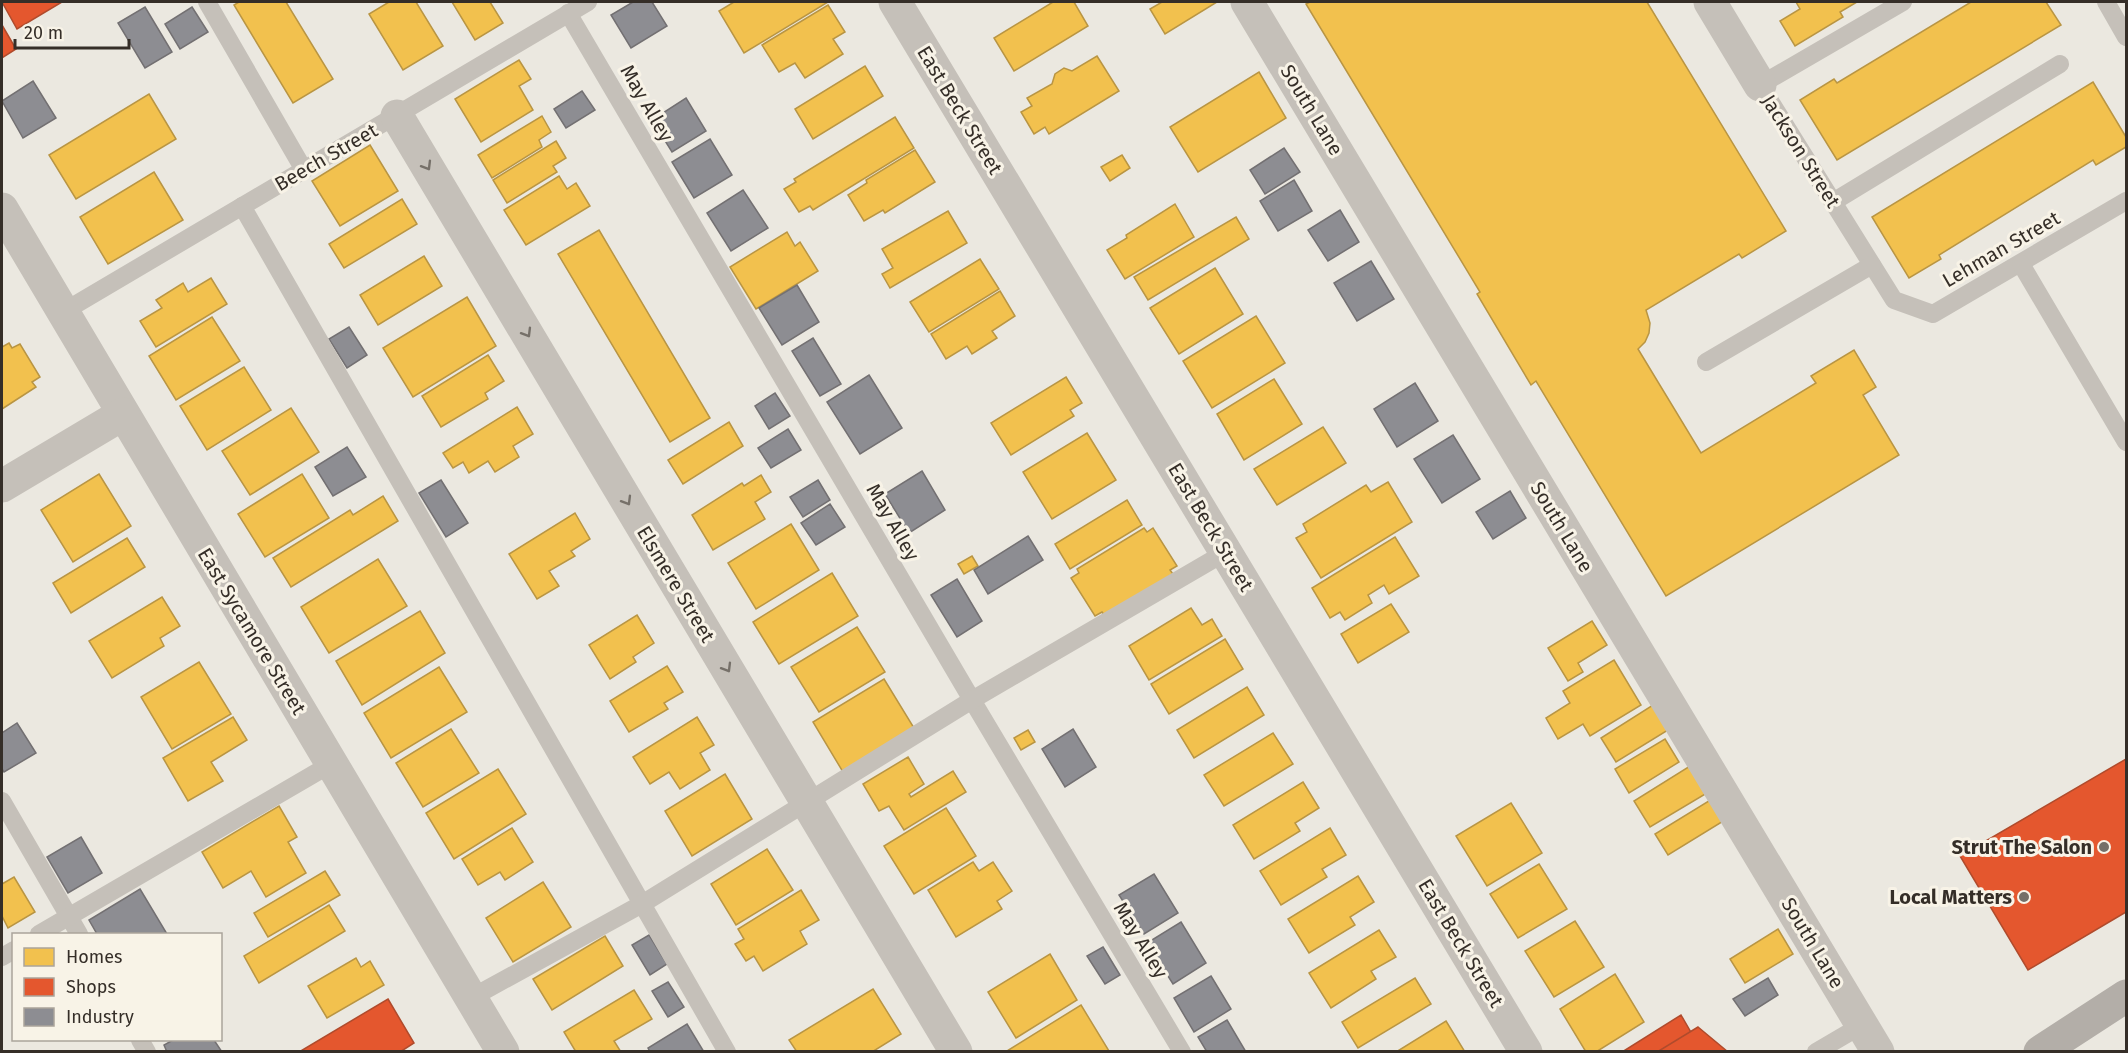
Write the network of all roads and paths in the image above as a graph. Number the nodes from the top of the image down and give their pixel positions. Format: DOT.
graph roads {
  1 [pos="207,2"];
  2 [pos="588,2"];
  3 [pos="895,2"];
  4 [pos="1246,2"];
  5 [pos="1710,2"];
  6 [pos="1903,2"];
  7 [pos="2106,2"];
  8 [pos="568,13"];
  9 [pos="2126,34"];
  10 [pos="2060,64"];
  11 [pos="1760,85"];
  12 [pos="397,116"];
  13 [pos="304,170"];
  14 [pos="2127,201"];
  15 [pos="1833,202"];
  16 [pos="242,206"];
  17 [pos="2,209"];
  18 [pos="2021,264"];
  19 [pos="1872,265"];
  20 [pos="1894,300"];
  21 [pos="63,312"];
  22 [pos="1706,362"];
  23 [pos="123,414"];
  24 [pos="2127,442"];
  25 [pos="2,486"];
  26 [pos="1226,552"];
  27 [pos="972,700"];
  28 [pos="331,764"];
  29 [pos="2,801"];
  30 [pos="807,802"];
  31 [pos="642,904"];
  32 [pos="69,917"];
  33 [pos="41,933"];
  34 [pos="78,933"];
  35 [pos="2127,996"];
  36 [pos="471,998"];
  37 [pos="1870,1038"];
  38 [pos="503,1052"];
  39 [pos="727,1052"];
  40 [pos="956,1052"];
  41 [pos="1182,1052"];
  42 [pos="1526,1052"];
  43 [pos="1816,1052"];
  44 [pos="2040,1052"];
  1 -- 13 [label="lane"];
  2 -- 8 [label="lane, Beech Street"];
  3 -- 26 [label="street, East Beck Street"];
  4 -- 37 [label="street, South Lane"];
  5 -- 11 [label="street, Jackson Street"];
  6 -- 11 [label="lane"];
  7 -- 9 [label="lane"];
  8 -- 12 [label="lane, Beech Street"];
  8 -- 27 [label="lane, May Alley"];
  10 -- 15 [label="lane"];
  11 -- 15 [label="lane, Jackson Street"];
  12 -- 13 [label="lane, Beech Street"];
  12 -- 30 [label="street, Elsmere Street, one-way"];
  13 -- 16 [label="lane, Beech Street"];
  14 -- 18 [label="lane, Lehman Street"];
  15 -- 19 [label="lane, Jackson Street"];
  16 -- 21 [label="lane, Beech Street"];
  16 -- 31 [label="lane"];
  17 -- 21 [label="street, East Sycamore Street"];
  18 -- 20 [label="lane, Lehman Street"];
  18 -- 24 [label="lane"];
  19 -- 20 [label="lane, Jackson Street"];
  19 -- 22 [label="lane"];
  21 -- 23 [label="street, East Sycamore Street"];
  23 -- 25 [label="street"];
  23 -- 28 [label="street, East Sycamore Street"];
  26 -- 27 [label="lane"];
  26 -- 42 [label="street, East Beck Street"];
  27 -- 30 [label="lane"];
  27 -- 41 [label="lane, May Alley"];
  28 -- 32 [label="lane"];
  28 -- 36 [label="street, East Sycamore Street"];
  29 -- 32 [label="lane"];
  30 -- 31 [label="lane"];
  30 -- 40 [label="street, Elsmere Street"];
  31 -- 36 [label="lane"];
  31 -- 39 [label="lane"];
  32 -- 33 [label="lane"];
  32 -- 34 [label="lane"];
  35 -- 44 [label="main road"];
  36 -- 38 [label="street, East Sycamore Street"];
  37 -- 43 [label="lane"];
}
